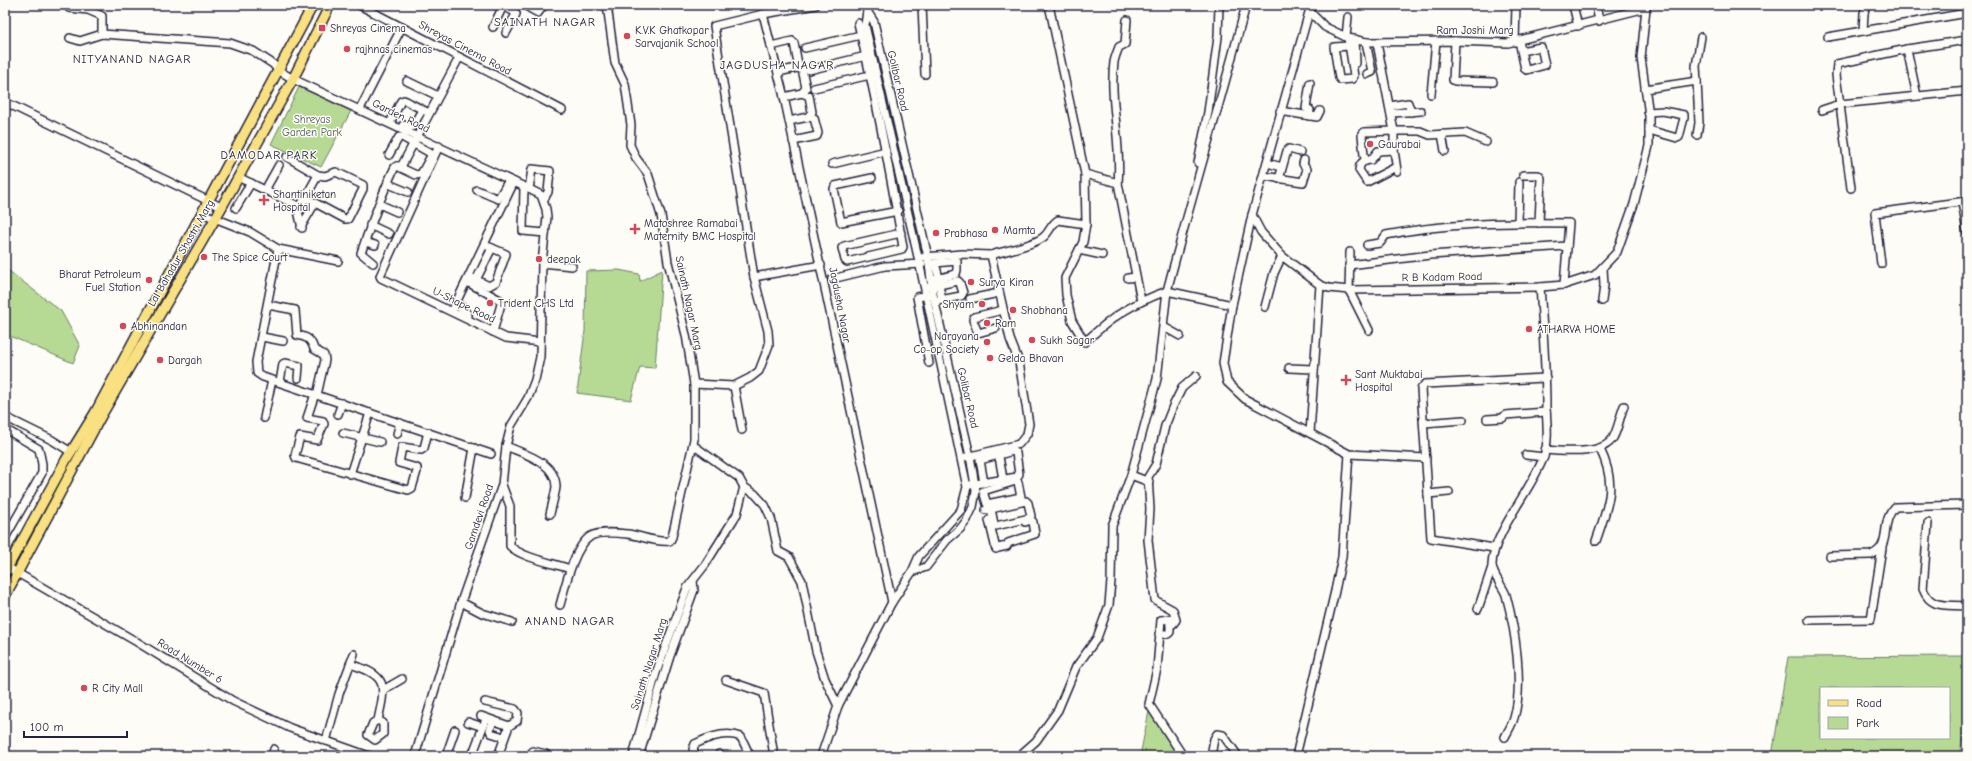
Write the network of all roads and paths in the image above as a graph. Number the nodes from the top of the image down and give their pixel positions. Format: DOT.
graph roads {
  1 [pos="313,5"];
  2 [pos="330,5"];
  3 [pos="359,5"];
  4 [pos="502,5"];
  5 [pos="544,5"];
  6 [pos="607,5"];
  7 [pos="816,5"];
  8 [pos="922,5"];
  9 [pos="1049,5"];
  10 [pos="1219,5"];
  11 [pos="1246,5"];
  12 [pos="1516,5"];
  13 [pos="1573,5"];
  14 [pos="1596,5"];
  15 [pos="1867,5"];
  16 [pos="1647,7"];
  17 [pos="69,8"];
  18 [pos="529,8"];
  19 [pos="867,8"];
  20 [pos="1310,9"];
  21 [pos="1967,13"];
  22 [pos="763,14"];
  23 [pos="1348,17"];
  24 [pos="1127,20"];
  25 [pos="1599,20"];
  26 [pos="858,23"];
  27 [pos="1578,26"];
  28 [pos="402,27"];
  29 [pos="493,27"];
  30 [pos="1863,31"];
  31 [pos="506,33"];
  32 [pos="102,34"];
  33 [pos="861,35"];
  34 [pos="1701,37"];
  35 [pos="1828,37"];
  36 [pos="70,38"];
  37 [pos="1350,38"];
  38 [pos="1967,40"];
  39 [pos="1436,41"];
  40 [pos="1455,41"];
  41 [pos="1366,42"];
  42 [pos="1517,42"];
  43 [pos="1377,43"];
  44 [pos="771,46"];
  45 [pos="1349,46"];
  46 [pos="805,48"];
  47 [pos="1907,49"];
  48 [pos="1521,51"];
  49 [pos="880,53"];
  50 [pos="1367,53"];
  51 [pos="1357,54"];
  52 [pos="869,55"];
  53 [pos="459,58"];
  54 [pos="797,68"];
  55 [pos="278,70"];
  56 [pos="809,70"];
  57 [pos="778,72"];
  58 [pos="925,74"];
  59 [pos="1367,74"];
  60 [pos="870,75"];
  61 [pos="1359,75"];
  62 [pos="293,79"];
  63 [pos="407,81"];
  64 [pos="1697,81"];
  65 [pos="1493,82"];
  66 [pos="1310,83"];
  67 [pos="814,88"];
  68 [pos="1645,89"];
  69 [pos="1967,91"];
  70 [pos="802,93"];
  71 [pos="1431,94"];
  72 [pos="438,96"];
  73 [pos="784,96"];
  74 [pos="1917,96"];
  75 [pos="5,102"];
  76 [pos="1840,104"];
  77 [pos="360,108"];
  78 [pos="1391,109"];
  79 [pos="562,110"];
  80 [pos="1822,110"];
  81 [pos="1280,111"];
  82 [pos="1421,111"];
  83 [pos="426,112"];
  84 [pos="1648,112"];
  85 [pos="808,117"];
  86 [pos="391,121"];
  87 [pos="789,121"];
  88 [pos="1649,130"];
  89 [pos="1394,131"];
  90 [pos="1442,134"];
  91 [pos="1697,135"];
  92 [pos="416,140"];
  93 [pos="793,141"];
  94 [pos="1486,142"];
  95 [pos="439,146"];
  96 [pos="1394,150"];
  97 [pos="886,151"];
  98 [pos="1445,151"];
  99 [pos="1300,152"];
  100 [pos="389,155"];
  101 [pos="287,157"];
  102 [pos="1304,160"];
  103 [pos="1366,161"];
  104 [pos="1268,163"];
  105 [pos="832,164"];
  106 [pos="279,165"];
  107 [pos="396,166"];
  108 [pos="1282,167"];
  109 [pos="1085,174"];
  110 [pos="318,175"];
  111 [pos="1524,175"];
  112 [pos="1264,176"];
  113 [pos="238,177"];
  114 [pos="872,178"];
  115 [pos="1279,179"];
  116 [pos="388,181"];
  117 [pos="512,181"];
  118 [pos="1519,182"];
  119 [pos="251,183"];
  120 [pos="1118,183"];
  121 [pos="1195,184"];
  122 [pos="527,187"];
  123 [pos="1850,188"];
  124 [pos="266,190"];
  125 [pos="477,190"];
  126 [pos="548,191"];
  127 [pos="408,192"];
  128 [pos="306,198"];
  129 [pos="544,199"];
  130 [pos="1964,201"];
  131 [pos="208,202"];
  132 [pos="316,203"];
  133 [pos="379,204"];
  134 [pos="221,207"];
  135 [pos="300,207"];
  136 [pos="236,208"];
  137 [pos="898,211"];
  138 [pos="397,212"];
  139 [pos="202,213"];
  140 [pos="1252,215"];
  141 [pos="215,219"];
  142 [pos="1518,223"];
  143 [pos="1539,223"];
  144 [pos="1086,224"];
  145 [pos="370,225"];
  146 [pos="1967,232"];
  147 [pos="901,233"];
  148 [pos="389,234"];
  149 [pos="545,234"];
  150 [pos="365,242"];
  151 [pos="375,245"];
  152 [pos="1367,245"];
  153 [pos="488,246"];
  154 [pos="1567,246"];
  155 [pos="278,249"];
  156 [pos="1079,250"];
  157 [pos="1350,252"];
  158 [pos="991,255"];
  159 [pos="1102,255"];
  160 [pos="1282,256"];
  161 [pos="928,260"];
  162 [pos="338,261"];
  163 [pos="918,261"];
  164 [pos="373,262"];
  165 [pos="542,263"];
  166 [pos="1881,264"];
  167 [pos="1349,265"];
  168 [pos="572,266"];
  169 [pos="821,266"];
  170 [pos="1603,268"];
  171 [pos="754,277"];
  172 [pos="1136,277"];
  173 [pos="1128,278"];
  174 [pos="832,279"];
  175 [pos="471,280"];
  176 [pos="1320,285"];
  177 [pos="1564,285"];
  178 [pos="1540,287"];
  179 [pos="935,290"];
  180 [pos="1349,290"];
  181 [pos="1167,291"];
  182 [pos="999,293"];
  183 [pos="970,299"];
  184 [pos="1141,301"];
  185 [pos="1602,301"];
  186 [pos="456,303"];
  187 [pos="268,305"];
  188 [pos="1232,305"];
  189 [pos="1265,307"];
  190 [pos="1003,310"];
  191 [pos="452,311"];
  192 [pos="467,318"];
  193 [pos="940,322"];
  194 [pos="932,324"];
  195 [pos="1164,327"];
  196 [pos="996,328"];
  197 [pos="1369,330"];
  198 [pos="493,332"];
  199 [pos="1180,336"];
  200 [pos="262,337"];
  201 [pos="282,341"];
  202 [pos="540,342"];
  203 [pos="929,363"];
  204 [pos="1289,368"];
  205 [pos="1313,369"];
  206 [pos="1196,376"];
  207 [pos="298,378"];
  208 [pos="1546,378"];
  209 [pos="276,381"];
  210 [pos="694,384"];
  211 [pos="734,386"];
  212 [pos="316,394"];
  213 [pos="956,396"];
  214 [pos="948,398"];
  215 [pos="342,403"];
  216 [pos="1624,406"];
  217 [pos="1546,412"];
  218 [pos="370,413"];
  219 [pos="338,414"];
  220 [pos="5,416"];
  221 [pos="264,418"];
  222 [pos="1487,419"];
  223 [pos="1463,420"];
  224 [pos="400,423"];
  225 [pos="1424,423"];
  226 [pos="28,428"];
  227 [pos="5,429"];
  228 [pos="742,430"];
  229 [pos="428,432"];
  230 [pos="343,433"];
  231 [pos="1310,433"];
  232 [pos="397,434"];
  233 [pos="22,438"];
  234 [pos="362,438"];
  235 [pos="380,442"];
  236 [pos="693,445"];
  237 [pos="506,446"];
  238 [pos="474,448"];
  239 [pos="1600,449"];
  240 [pos="71,452"];
  241 [pos="998,452"];
  242 [pos="491,454"];
  243 [pos="1349,454"];
  244 [pos="1544,454"];
  245 [pos="1526,455"];
  246 [pos="970,456"];
  247 [pos="961,458"];
  248 [pos="1426,458"];
  249 [pos="350,474"];
  250 [pos="1131,475"];
  251 [pos="1003,479"];
  252 [pos="1148,482"];
  253 [pos="984,483"];
  254 [pos="502,485"];
  255 [pos="967,486"];
  256 [pos="744,487"];
  257 [pos="978,490"];
  258 [pos="1449,492"];
  259 [pos="1428,494"];
  260 [pos="465,498"];
  261 [pos="1967,505"];
  262 [pos="988,510"];
  263 [pos="550,514"];
  264 [pos="1928,523"];
  265 [pos="941,530"];
  266 [pos="993,531"];
  267 [pos="5,538"];
  268 [pos="947,540"];
  269 [pos="1596,542"];
  270 [pos="1494,548"];
  271 [pos="1882,548"];
  272 [pos="1830,556"];
  273 [pos="1492,567"];
  274 [pos="570,569"];
  275 [pos="6,570"];
  276 [pos="912,572"];
  277 [pos="17,574"];
  278 [pos="693,582"];
  279 [pos="5,596"];
  280 [pos="461,602"];
  281 [pos="892,602"];
  282 [pos="560,605"];
  283 [pos="1967,606"];
  284 [pos="1478,609"];
  285 [pos="1809,620"];
  286 [pos="512,622"];
  287 [pos="662,653"];
  288 [pos="354,654"];
  289 [pos="670,656"];
  290 [pos="350,664"];
  291 [pos="402,679"];
  292 [pos="726,680"];
  293 [pos="383,690"];
  294 [pos="485,702"];
  295 [pos="838,706"];
  296 [pos="486,719"];
  297 [pos="378,720"];
  298 [pos="468,722"];
  299 [pos="509,726"];
  300 [pos="483,727"];
  301 [pos="455,730"];
  302 [pos="504,737"];
  303 [pos="1505,737"];
  304 [pos="326,741"];
  305 [pos="369,756"];
  306 [pos="415,756"];
  307 [pos="446,756"];
  308 [pos="472,756"];
  309 [pos="498,756"];
  310 [pos="529,756"];
  311 [pos="547,756"];
  312 [pos="633,756"];
  313 [pos="639,756"];
  314 [pos="696,756"];
  315 [pos="750,756"];
  316 [pos="774,756"];
  317 [pos="821,756"];
  318 [pos="1019,756"];
  319 [pos="1183,756"];
  320 [pos="1211,756"];
  321 [pos="1238,756"];
  322 [pos="1296,756"];
  1 -- 55 [label="main road, Lal Bahadur Shastri Marg"];
  2 -- 62 [label="main road, Lal Bahadur Shastri Marg"];
  3 -- 28 [label="street, Shreyas Cinema Road"];
  4 -- 29 [label="street"];
  4 -- 31 [label="street"];
  5 -- 18 [label="street"];
  6 -- 210 [label="street, Sainath Nagar Marg"];
  7 -- 22 [label="street"];
  8 -- 58 [label="street"];
  9 -- 109 [label="street"];
  10 -- 121 [label="street"];
  11 -- 121 [label="street"];
  12 -- 42 [label="street"];
  13 -- 27 [label="street"];
  14 -- 25 [label="street"];
  15 -- 30 [label="street"];
  16 -- 25 [label="street, Ram Joshi Marg"];
  16 -- 68 [label="street, R B Kadam Road"];
  17 -- 32 [label="street"];
  19 -- 49 [label="street, Golibar Road"];
  19 -- 52 [label="street"];
  20 -- 37 [label="street, Ram Joshi Marg"];
  20 -- 81 [label="street"];
  21 -- 30 [label="street"];
  22 -- 44 [label="street, Jagdusha Nagar"];
  22 -- 171 [label="street"];
  23 -- 37 [label="street"];
  24 -- 120 [label="street"];
  25 -- 27 [label="street, Ram Joshi Marg"];
  26 -- 33 [label="street"];
  27 -- 42 [label="street, Ram Joshi Marg"];
  28 -- 53 [label="street, Shreyas Cinema Road"];
  28 -- 77 [label="street"];
  30 -- 35 [label="street"];
  32 -- 36 [label="street"];
  32 -- 55 [label="street, Garden Road"];
  33 -- 46 [label="street"];
  33 -- 52 [label="street"];
  34 -- 64 [label="street"];
  37 -- 41 [label="street, Ram Joshi Marg"];
  37 -- 45 [label="street"];
  37 -- 51 [label="street"];
  38 -- 47 [label="street"];
  39 -- 40 [label="street, Ram Joshi Marg"];
  39 -- 43 [label="street, Ram Joshi Marg"];
  39 -- 71 [label="street"];
  40 -- 42 [label="street, Ram Joshi Marg"];
  40 -- 65 [label="street"];
  41 -- 43 [label="street, Ram Joshi Marg"];
  41 -- 50 [label="street"];
  42 -- 48 [label="street"];
  43 -- 78 [label="street"];
  44 -- 54 [label="street"];
  44 -- 57 [label="street, Jagdusha Nagar"];
  45 -- 45 [label="street"];
  47 -- 74 [label="street"];
  47 -- 76 [label="street"];
  49 -- 52 [label="street"];
  49 -- 161 [label="street, Golibar Road"];
  50 -- 51 [label="street"];
  50 -- 59 [label="street"];
  51 -- 61 [label="street"];
  52 -- 56 [label="street"];
  52 -- 60 [label="street"];
  52 -- 163 [label="street"];
  53 -- 72 [label="street"];
  53 -- 79 [label="street, Shreyas Cinema Road"];
  54 -- 57 [label="street"];
  54 -- 70 [label="street"];
  55 -- 62 [label="street, Garden Road"];
  55 -- 131 [label="main road, Lal Bahadur Shastri Marg"];
  57 -- 73 [label="street, Jagdusha Nagar"];
  60 -- 67 [label="street"];
  60 -- 97 [label="street"];
  62 -- 77 [label="street, Garden Road"];
  62 -- 113 [label="main road, Lal Bahadur Shastri Marg"];
  63 -- 72 [label="street"];
  64 -- 68 [label="street"];
  64 -- 91 [label="street"];
  66 -- 81 [label="street"];
  68 -- 84 [label="street, R B Kadam Road"];
  69 -- 74 [label="street"];
  70 -- 73 [label="street"];
  70 -- 85 [label="street"];
  72 -- 83 [label="street"];
  73 -- 87 [label="street, Jagdusha Nagar"];
  74 -- 76 [label="street"];
  75 -- 131 [label="street"];
  76 -- 80 [label="street"];
  76 -- 123 [label="street"];
  77 -- 86 [label="street, Garden Road"];
  78 -- 82 [label="street"];
  78 -- 89 [label="street"];
  81 -- 104 [label="street"];
  83 -- 86 [label="street"];
  83 -- 86 [label="street"];
  83 -- 92 [label="street"];
  84 -- 88 [label="street, R B Kadam Road"];
  84 -- 88 [label="street"];
  85 -- 87 [label="street"];
  85 -- 93 [label="street"];
  86 -- 92 [label="street, Garden Road"];
  87 -- 93 [label="street, Jagdusha Nagar"];
  88 -- 170 [label="street, R B Kadam Road"];
  89 -- 90 [label="street"];
  89 -- 96 [label="street"];
  89 -- 103 [label="street"];
  90 -- 94 [label="street"];
  90 -- 98 [label="street"];
  92 -- 95 [label="street, Garden Road"];
  92 -- 100 [label="street"];
  92 -- 107 [label="street"];
  92 -- 107 [label="street"];
  93 -- 169 [label="street, Jagdusha Nagar"];
  95 -- 117 [label="street, Garden Road"];
  95 -- 191 [label="street, U-Shape Road"];
  96 -- 103 [label="street"];
  96 -- 103 [label="street"];
  97 -- 105 [label="street"];
  97 -- 137 [label="street"];
  99 -- 108 [label="street"];
  101 -- 110 [label="street"];
  102 -- 115 [label="street"];
  104 -- 108 [label="street"];
  104 -- 112 [label="street"];
  106 -- 124 [label="street"];
  107 -- 116 [label="street"];
  108 -- 115 [label="street"];
  109 -- 120 [label="street"];
  109 -- 144 [label="street"];
  110 -- 128 [label="street"];
  110 -- 132 [label="street"];
  111 -- 143 [label="street"];
  112 -- 115 [label="street"];
  112 -- 140 [label="street"];
  113 -- 119 [label="street"];
  113 -- 134 [label="main road, Lal Bahadur Shastri Marg"];
  114 -- 137 [label="street"];
  116 -- 127 [label="street"];
  116 -- 133 [label="street"];
  117 -- 122 [label="street"];
  117 -- 125 [label="street"];
  117 -- 153 [label="street"];
  118 -- 142 [label="street"];
  119 -- 124 [label="street"];
  119 -- 136 [label="street"];
  120 -- 172 [label="street"];
  121 -- 181 [label="street"];
  122 -- 126 [label="street"];
  122 -- 126 [label="street"];
  122 -- 129 [label="street"];
  122 -- 149 [label="street"];
  124 -- 135 [label="street"];
  126 -- 129 [label="street"];
  128 -- 132 [label="street"];
  128 -- 135 [label="street"];
  129 -- 149 [label="street, Gamdevi Road"];
  130 -- 146 [label="street"];
  130 -- 166 [label="street"];
  131 -- 134 [label="street"];
  131 -- 139 [label="main road, Lal Bahadur Shastri Marg"];
  132 -- 135 [label="street"];
  133 -- 138 [label="street"];
  133 -- 145 [label="street"];
  134 -- 141 [label="main road, Lal Bahadur Shastri Marg"];
  137 -- 147 [label="street"];
  139 -- 141 [label="street"];
  139 -- 240 [label="main road, Lal Bahadur Shastri Marg"];
  140 -- 160 [label="street, R B Kadam Road"];
  140 -- 188 [label="street"];
  141 -- 155 [label="street"];
  141 -- 277 [label="main road, Lal Bahadur Shastri Marg"];
  142 -- 143 [label="street"];
  142 -- 152 [label="street"];
  143 -- 154 [label="street"];
  144 -- 156 [label="street"];
  144 -- 158 [label="street"];
  145 -- 148 [label="street"];
  145 -- 150 [label="street"];
  147 -- 147 [label="street"];
  149 -- 165 [label="street, Gamdevi Road"];
  150 -- 151 [label="street"];
  150 -- 164 [label="street"];
  153 -- 175 [label="street"];
  153 -- 175 [label="street"];
  154 -- 167 [label="street"];
  154 -- 177 [label="street"];
  155 -- 162 [label="street"];
  155 -- 187 [label="street"];
  156 -- 159 [label="street"];
  156 -- 184 [label="street"];
  157 -- 167 [label="street"];
  158 -- 161 [label="street"];
  158 -- 182 [label="street"];
  160 -- 176 [label="street, R B Kadam Road"];
  160 -- 189 [label="street"];
  161 -- 163 [label="street"];
  161 -- 179 [label="street, Golibar Road"];
  163 -- 174 [label="street"];
  163 -- 179 [label="street"];
  165 -- 168 [label="street"];
  165 -- 202 [label="street, Gamdevi Road"];
  167 -- 180 [label="street"];
  169 -- 171 [label="street"];
  169 -- 281 [label="street, Jagdusha Nagar"];
  170 -- 177 [label="street, R B Kadam Road"];
  170 -- 185 [label="street"];
  171 -- 211 [label="street"];
  172 -- 173 [label="street"];
  172 -- 184 [label="street"];
  175 -- 186 [label="street"];
  175 -- 198 [label="street"];
  176 -- 180 [label="street, R B Kadam Road"];
  176 -- 205 [label="street"];
  177 -- 178 [label="street, R B Kadam Road"];
  178 -- 180 [label="street, R B Kadam Road"];
  178 -- 208 [label="street"];
  179 -- 193 [label="street, Golibar Road"];
  179 -- 194 [label="street"];
  179 -- 203 [label="street"];
  180 -- 197 [label="street"];
  181 -- 184 [label="street"];
  181 -- 188 [label="street"];
  181 -- 195 [label="street"];
  182 -- 183 [label="street"];
  182 -- 190 [label="street"];
  186 -- 191 [label="street"];
  186 -- 192 [label="street"];
  187 -- 200 [label="street"];
  187 -- 212 [label="street"];
  188 -- 231 [label="street"];
  190 -- 196 [label="street"];
  190 -- 241 [label="street"];
  191 -- 192 [label="street, U-Shape Road"];
  192 -- 198 [label="street, U-Shape Road"];
  193 -- 194 [label="street"];
  193 -- 213 [label="street, Golibar Road"];
  194 -- 214 [label="street"];
  195 -- 199 [label="street"];
  195 -- 250 [label="street"];
  198 -- 202 [label="street, U-Shape Road"];
  200 -- 201 [label="street"];
  200 -- 209 [label="street"];
  202 -- 237 [label="street, Gamdevi Road"];
  204 -- 205 [label="street"];
  205 -- 231 [label="street"];
  206 -- 252 [label="street"];
  207 -- 209 [label="street"];
  208 -- 217 [label="street"];
  208 -- 225 [label="street"];
  209 -- 212 [label="street"];
  209 -- 221 [label="street"];
  210 -- 211 [label="street"];
  210 -- 236 [label="street, Sainath Nagar Marg"];
  211 -- 228 [label="street"];
  212 -- 215 [label="street"];
  212 -- 249 [label="street"];
  213 -- 214 [label="street"];
  213 -- 246 [label="street, Golibar Road"];
  214 -- 247 [label="street"];
  215 -- 218 [label="street"];
  215 -- 219 [label="street"];
  216 -- 239 [label="street"];
  217 -- 222 [label="street"];
  217 -- 244 [label="street"];
  218 -- 224 [label="street"];
  218 -- 234 [label="street"];
  220 -- 226 [label="street"];
  223 -- 225 [label="street"];
  224 -- 229 [label="street"];
  224 -- 232 [label="street"];
  225 -- 248 [label="street"];
  226 -- 233 [label="street"];
  226 -- 240 [label="street"];
  227 -- 233 [label="street"];
  229 -- 238 [label="street"];
  229 -- 249 [label="street"];
  230 -- 234 [label="street"];
  231 -- 243 [label="street"];
  233 -- 267 [label="street"];
  234 -- 235 [label="street"];
  234 -- 249 [label="street"];
  236 -- 256 [label="street"];
  236 -- 274 [label="street, Sainath Nagar Marg"];
  237 -- 254 [label="street, Gamdevi Road"];
  237 -- 263 [label="street"];
  238 -- 242 [label="street"];
  238 -- 260 [label="street"];
  239 -- 244 [label="street"];
  239 -- 269 [label="street"];
  240 -- 275 [label="main road, Lal Bahadur Shastri Marg"];
  241 -- 246 [label="street"];
  241 -- 251 [label="street"];
  241 -- 251 [label="street"];
  241 -- 253 [label="street"];
  243 -- 248 [label="street"];
  243 -- 322 [label="street"];
  244 -- 245 [label="street"];
  244 -- 270 [label="street"];
  246 -- 247 [label="street"];
  246 -- 257 [label="street, Golibar Road"];
  247 -- 255 [label="street"];
  248 -- 259 [label="street"];
  250 -- 252 [label="street"];
  250 -- 318 [label="street"];
  251 -- 253 [label="street"];
  252 -- 319 [label="street"];
  253 -- 257 [label="street"];
  254 -- 274 [label="street"];
  254 -- 280 [label="street, Gamdevi Road"];
  255 -- 257 [label="street"];
  255 -- 265 [label="street"];
  256 -- 278 [label="street, Sainath Nagar Marg"];
  256 -- 295 [label="street"];
  257 -- 257 [label="street"];
  257 -- 262 [label="street"];
  257 -- 268 [label="street, Golibar Road"];
  258 -- 259 [label="street"];
  259 -- 270 [label="street"];
  261 -- 271 [label="street"];
  262 -- 262 [label="street"];
  262 -- 266 [label="street"];
  264 -- 283 [label="street"];
  265 -- 268 [label="street"];
  265 -- 276 [label="street"];
  266 -- 266 [label="street"];
  268 -- 276 [label="street, Golibar Road"];
  270 -- 273 [label="street"];
  271 -- 272 [label="street"];
  271 -- 285 [label="street"];
  273 -- 284 [label="street"];
  273 -- 303 [label="street"];
  274 -- 282 [label="street"];
  275 -- 277 [label="street, Road Number 6"];
  276 -- 281 [label="street, Golibar Road"];
  277 -- 279 [label="main road, Lal Bahadur Shastri Marg"];
  277 -- 304 [label="street, Road Number 6"];
  278 -- 287 [label="street, Sainath Nagar Marg"];
  278 -- 289 [label="street"];
  280 -- 286 [label="street"];
  280 -- 306 [label="street, Gamdevi Road"];
  281 -- 295 [label="street, Golibar Road"];
  287 -- 289 [label="street"];
  287 -- 312 [label="street, Sainath Nagar Marg"];
  288 -- 290 [label="street"];
  289 -- 313 [label="street"];
  290 -- 293 [label="street"];
  290 -- 304 [label="street"];
  291 -- 293 [label="street"];
  292 -- 316 [label="street"];
  293 -- 297 [label="street"];
  294 -- 299 [label="street"];
  295 -- 317 [label="street, Golibar Road"];
  296 -- 299 [label="street"];
  296 -- 300 [label="street"];
  296 -- 302 [label="street"];
  298 -- 300 [label="street"];
  299 -- 302 [label="street"];
  300 -- 308 [label="street"];
  301 -- 307 [label="street"];
  302 -- 309 [label="street"];
  304 -- 305 [label="street, Road Number 6"];
  310 -- 311 [label="street"];
  314 -- 315 [label="street"];
  320 -- 321 [label="street"];
}
